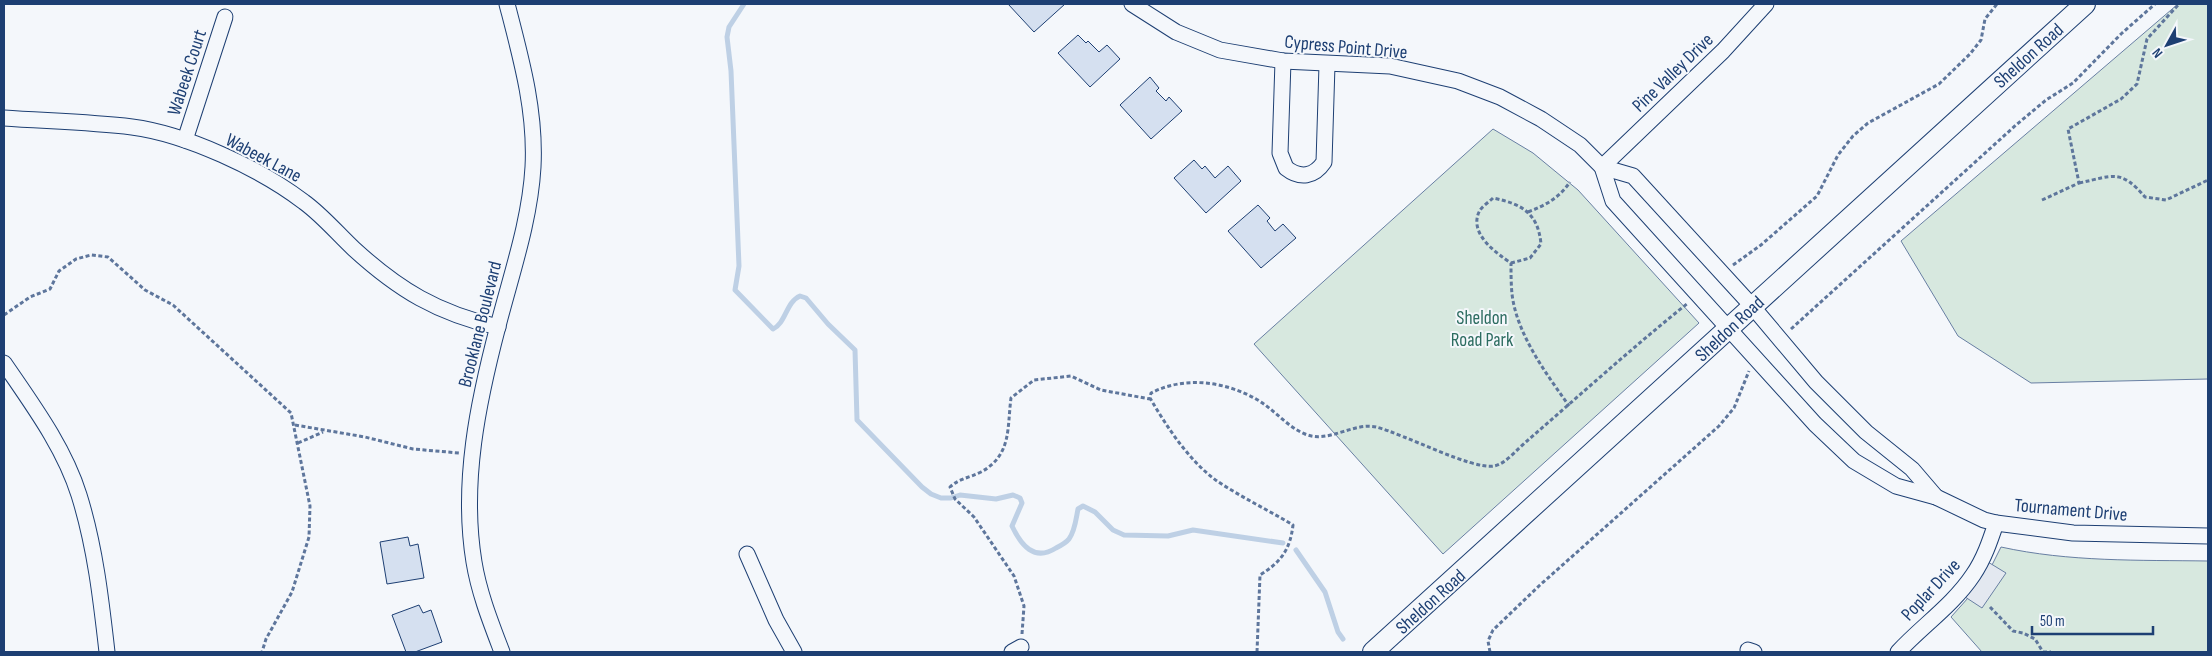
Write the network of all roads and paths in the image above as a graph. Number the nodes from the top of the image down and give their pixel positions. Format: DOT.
graph roads {
  1 [pos="507,4"];
  2 [pos="1132,4"];
  3 [pos="1766,4"];
  4 [pos="1997,4"];
  5 [pos="2085,4"];
  6 [pos="2155,4"];
  7 [pos="2178,4"];
  8 [pos="225,17"];
  9 [pos="1283,61"];
  10 [pos="1327,65"];
  11 [pos="4,118"];
  12 [pos="184,140"];
  13 [pos="1602,167"];
  14 [pos="2208,180"];
  15 [pos="1570,182"];
  16 [pos="2079,182"];
  17 [pos="2042,200"];
  18 [pos="1528,212"];
  19 [pos="1511,263"];
  20 [pos="1722,273"];
  21 [pos="1698,294"];
  22 [pos="1752,306"];
  23 [pos="4,315"];
  24 [pos="498,326"];
  25 [pos="1728,327"];
  26 [pos="1780,339"];
  27 [pos="1759,360"];
  28 [pos="4,363"];
  29 [pos="1150,399"];
  30 [pos="1569,406"];
  31 [pos="295,425"];
  32 [pos="324,431"];
  33 [pos="298,443"];
  34 [pos="471,454"];
  35 [pos="1936,497"];
  36 [pos="1996,523"];
  37 [pos="2208,536"];
  38 [pos="747,554"];
  39 [pos="1990,607"];
  40 [pos="1017,650"];
  41 [pos="107,652"];
  42 [pos="262,652"];
  43 [pos="502,652"];
  44 [pos="794,652"];
  45 [pos="1257,652"];
  46 [pos="1373,652"];
  47 [pos="1490,652"];
  48 [pos="1898,652"];
  49 [pos="2043,652"];
  50 [pos="2051,652"];
  1 -- 24 [label="street, Brooklane Boulevard"];
  2 -- 9 [label="street, Cypress Point Drive"];
  3 -- 13 [label="street, Pine Valley Drive"];
  4 -- 20 [label="path"];
  5 -- 22 [label="main road, Sheldon Road"];
  6 -- 26 [label="path"];
  7 -- 16 [label="path"];
  8 -- 12 [label="street, Wabeek Court"];
  9 -- 10 [label="street, Cypress Point Drive"];
  9 -- 10 [label="street"];
  10 -- 13 [label="street, Cypress Point Drive"];
  11 -- 12 [label="street, Wabeek Lane"];
  12 -- 24 [label="street, Wabeek Lane"];
  13 -- 20 [label="street, Cypress Point Drive"];
  13 -- 21 [label="street, Cypress Point Drive"];
  14 -- 16 [label="path"];
  15 -- 18 [label="path"];
  16 -- 17 [label="path"];
  18 -- 19 [label="path"];
  18 -- 19 [label="path"];
  19 -- 30 [label="path"];
  20 -- 22 [label="street, Cypress Point Drive"];
  21 -- 25 [label="street, Cypress Point Drive"];
  21 -- 30 [label="path"];
  22 -- 25 [label="main road, Sheldon Road"];
  22 -- 26 [label="street, Tournament Drive"];
  23 -- 31 [label="path"];
  24 -- 34 [label="street, Brooklane Boulevard"];
  25 -- 27 [label="street, Tournament Drive"];
  25 -- 46 [label="main road, Sheldon Road"];
  26 -- 35 [label="street, Tournament Drive"];
  27 -- 35 [label="street, Tournament Drive"];
  27 -- 47 [label="path"];
  28 -- 41 [label="street"];
  29 -- 30 [label="path"];
  29 -- 40 [label="path"];
  29 -- 45 [label="path"];
  31 -- 32 [label="path"];
  31 -- 33 [label="path"];
  32 -- 33 [label="path"];
  32 -- 34 [label="path"];
  33 -- 42 [label="path"];
  34 -- 43 [label="street, Brooklane Boulevard"];
  35 -- 36 [label="street, Tournament Drive"];
  36 -- 37 [label="street, Tournament Drive"];
  36 -- 48 [label="street, Poplar Drive"];
  38 -- 44 [label="street"];
  39 -- 49 [label="path"];
  49 -- 50 [label="path"];
}
